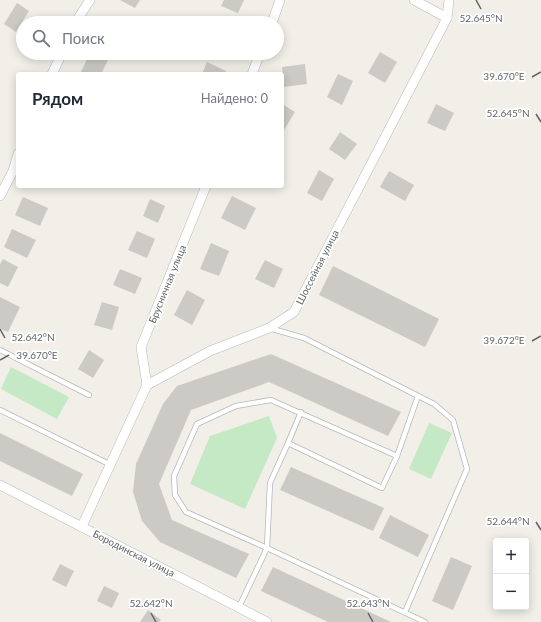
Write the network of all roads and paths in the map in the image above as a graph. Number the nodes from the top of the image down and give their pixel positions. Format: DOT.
graph roads {
  1 [pos="90,0"];
  2 [pos="280,0"];
  3 [pos="414,0"];
  4 [pos="449,0"];
  5 [pos="80,16"];
  6 [pos="274,16"];
  7 [pos="447,18"];
  8 [pos="59,60"];
  9 [pos="257,60"];
  10 [pos="53,72"];
  11 [pos="253,72"];
  12 [pos="16,161"];
  13 [pos="205,188"];
  14 [pos="0,196"];
  15 [pos="269,328"];
  16 [pos="0,350"];
  17 [pos="147,385"];
  18 [pos="90,395"];
  19 [pos="418,396"];
  20 [pos="0,410"];
  21 [pos="301,412"];
  22 [pos="288,443"];
  23 [pos="397,456"];
  24 [pos="111,465"];
  25 [pos="0,485"];
  26 [pos="82,526"];
  27 [pos="267,548"];
  28 [pos="239,607"];
  29 [pos="404,612"];
  30 [pos="267,622"];
  31 [pos="425,622"];
  1 -- 5 [label="street"];
  2 -- 6 [label="street"];
  3 -- 7 [label="street"];
  4 -- 7 [label="street, Шоссейная улица"];
  7 -- 15 [label="street, Шоссейная улица"];
  8 -- 10 [label="street"];
  9 -- 11 [label="street"];
  12 -- 14 [label="street"];
  13 -- 17 [label="street, Брусничная улица"];
  15 -- 17 [label="street, Шоссейная улица"];
  15 -- 19 [label="lane"];
  16 -- 18 [label="lane"];
  17 -- 24 [label="street"];
  19 -- 23 [label="lane"];
  19 -- 29 [label="lane"];
  20 -- 24 [label="lane"];
  21 -- 22 [label="lane"];
  21 -- 23 [label="lane"];
  21 -- 27 [label="lane"];
  22 -- 23 [label="lane"];
  22 -- 27 [label="lane"];
  24 -- 26 [label="street"];
  25 -- 26 [label="street, Бородинская улица"];
  26 -- 28 [label="street, Бородинская улица"];
  27 -- 28 [label="lane"];
  27 -- 29 [label="lane"];
  28 -- 30 [label="street, Бородинская улица"];
  29 -- 31 [label="lane"];
}
